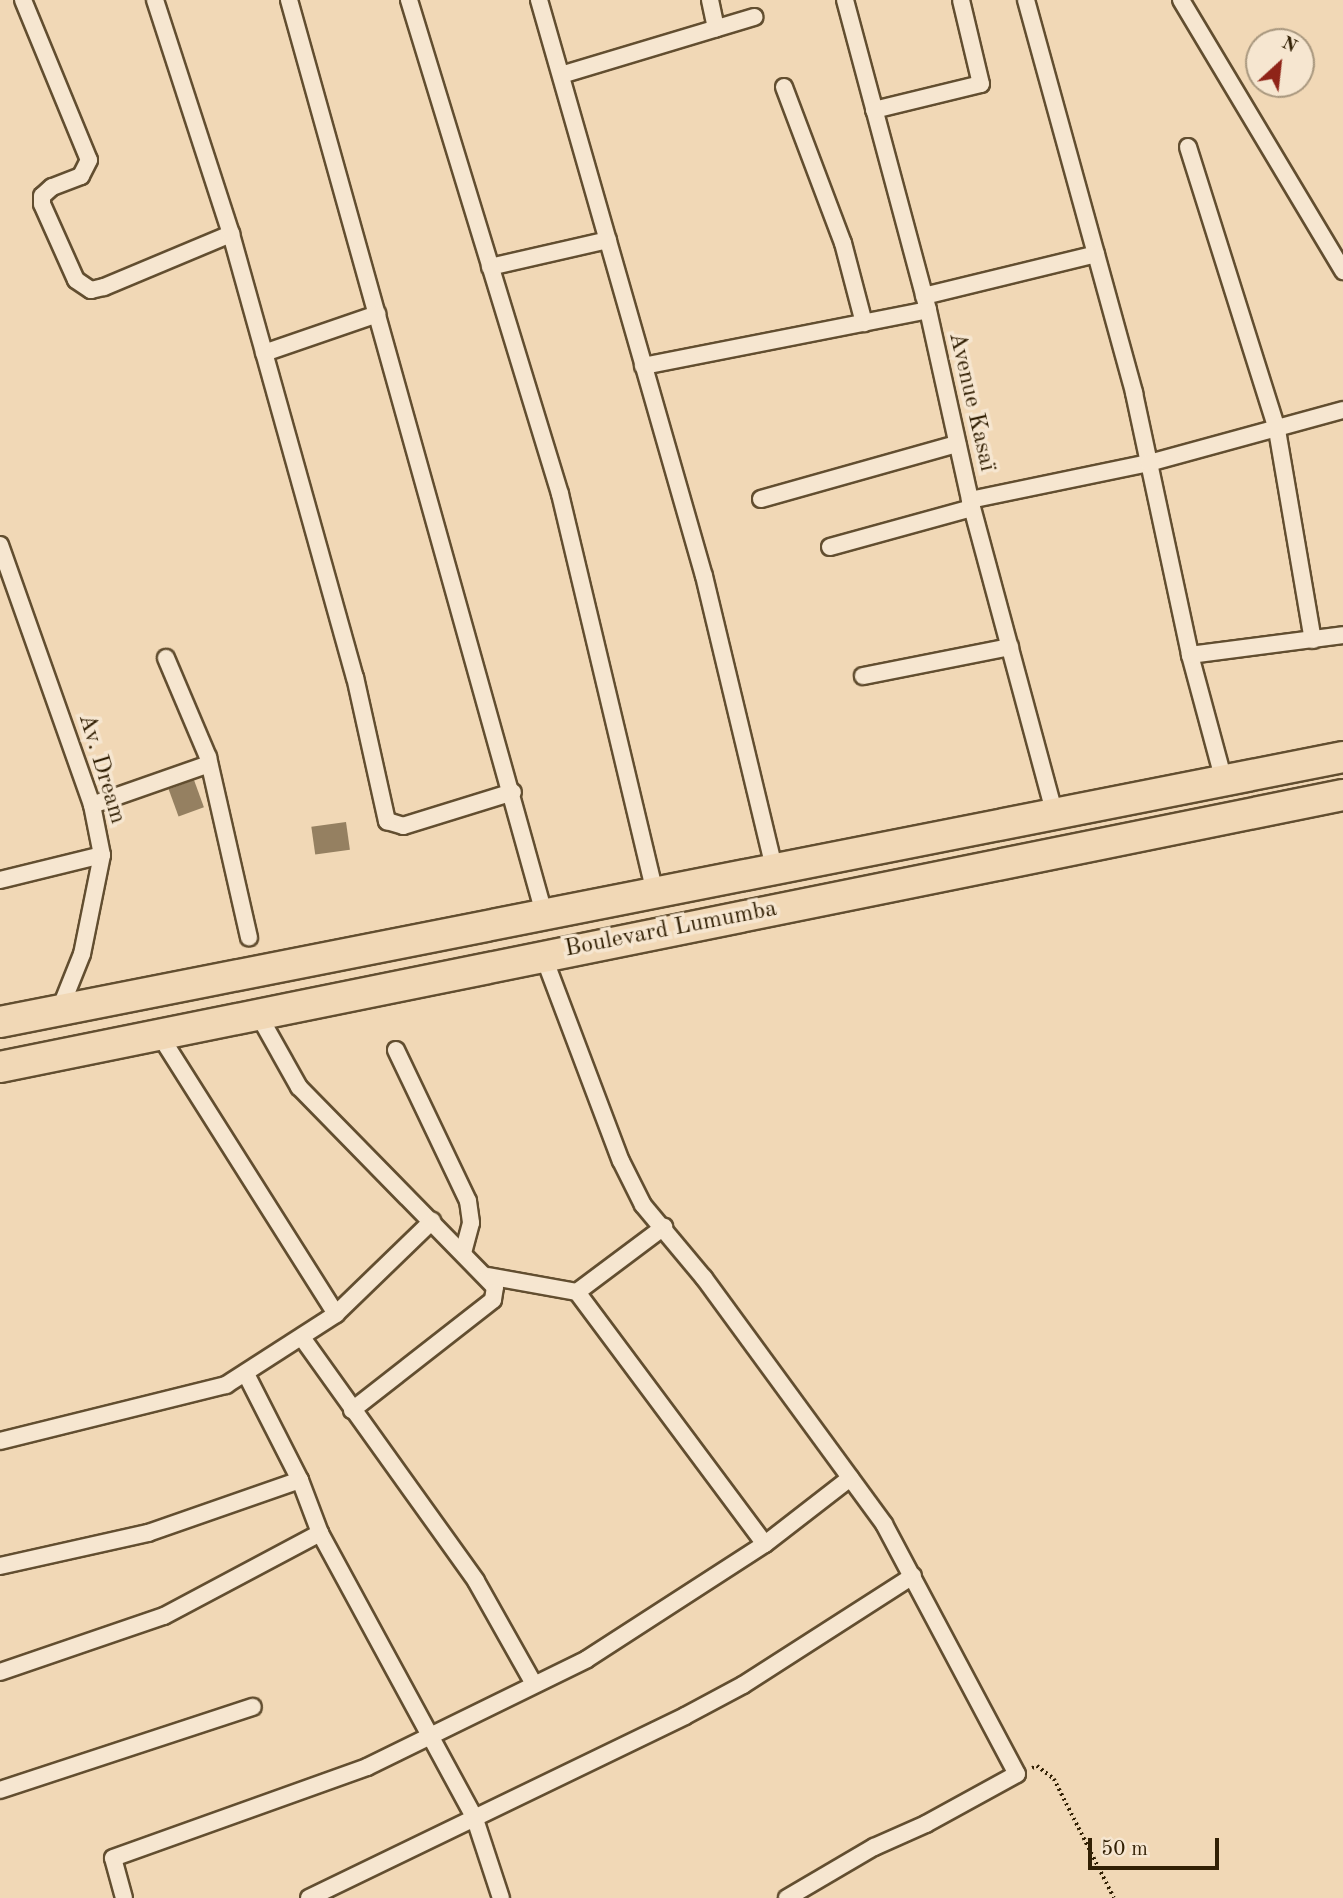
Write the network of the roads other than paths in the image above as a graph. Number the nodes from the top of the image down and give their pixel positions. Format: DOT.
graph roads {
  1 [pos="23,0"];
  2 [pos="155,0"];
  3 [pos="289,0"];
  4 [pos="409,0"];
  5 [pos="539,0"];
  6 [pos="710,0"];
  7 [pos="845,0"];
  8 [pos="961,0"];
  9 [pos="1027,0"];
  10 [pos="1181,0"];
  11 [pos="754,17"];
  12 [pos="716,28"];
  13 [pos="561,75"];
  14 [pos="784,87"];
  15 [pos="874,110"];
  16 [pos="1188,147"];
  17 [pos="231,234"];
  18 [pos="608,240"];
  19 [pos="1096,254"];
  20 [pos="490,267"];
  21 [pos="1343,271"];
  22 [pos="926,303"];
  23 [pos="377,314"];
  24 [pos="864,323"];
  25 [pos="264,353"];
  26 [pos="643,366"];
  27 [pos="1343,410"];
  28 [pos="1278,430"];
  29 [pos="957,444"];
  30 [pos="1149,463"];
  31 [pos="761,499"];
  32 [pos="971,504"];
  33 [pos="0,545"];
  34 [pos="830,547"];
  35 [pos="1343,635"];
  36 [pos="1313,640"];
  37 [pos="1010,647"];
  38 [pos="1190,654"];
  39 [pos="166,658"];
  40 [pos="863,677"];
  41 [pos="1343,757"];
  42 [pos="209,764"];
  43 [pos="1224,781"];
  44 [pos="513,792"];
  45 [pos="1343,795"];
  46 [pos="92,805"];
  47 [pos="1055,814"];
  48 [pos="102,855"];
  49 [pos="775,871"];
  50 [pos="0,880"];
  51 [pos="656,896"];
  52 [pos="545,917"];
  53 [pos="249,937"];
  54 [pos="543,955"];
  55 [pos="60,1009"];
  56 [pos="258,1014"];
  57 [pos="0,1022"];
  58 [pos="159,1034"];
  59 [pos="396,1050"];
  60 [pos="0,1067"];
  61 [pos="432,1221"];
  62 [pos="664,1227"];
  63 [pos="463,1252"];
  64 [pos="488,1276"];
  65 [pos="577,1293"];
  66 [pos="336,1314"];
  67 [pos="303,1339"];
  68 [pos="246,1374"];
  69 [pos="352,1410"];
  70 [pos="0,1441"];
  71 [pos="850,1478"];
  72 [pos="300,1480"];
  73 [pos="320,1534"];
  74 [pos="765,1544"];
  75 [pos="0,1566"];
  76 [pos="913,1576"];
  77 [pos="0,1672"];
  78 [pos="534,1684"];
  79 [pos="253,1707"];
  80 [pos="433,1736"];
  81 [pos="0,1790"];
  82 [pos="475,1819"];
  83 [pos="124,1898"];
  84 [pos="309,1898"];
  85 [pos="501,1898"];
  86 [pos="787,1898"];
  1 -- 17 [label="street"];
  2 -- 17 [label="street"];
  3 -- 23 [label="street"];
  4 -- 20 [label="street"];
  5 -- 13 [label="street"];
  6 -- 12 [label="street"];
  7 -- 15 [label="street, Avenue Kasaï"];
  8 -- 15 [label="street"];
  9 -- 19 [label="street"];
  10 -- 21 [label="street"];
  11 -- 12 [label="street"];
  12 -- 13 [label="street"];
  13 -- 18 [label="street"];
  14 -- 24 [label="street"];
  15 -- 22 [label="street, Avenue Kasaï"];
  16 -- 28 [label="street"];
  17 -- 25 [label="street"];
  18 -- 20 [label="street"];
  18 -- 26 [label="street"];
  19 -- 22 [label="street"];
  19 -- 30 [label="street"];
  20 -- 51 [label="street"];
  22 -- 24 [label="street"];
  22 -- 29 [label="street, Avenue Kasaï"];
  23 -- 25 [label="street"];
  23 -- 44 [label="street"];
  24 -- 26 [label="street"];
  25 -- 44 [label="street"];
  26 -- 49 [label="street"];
  27 -- 28 [label="street"];
  28 -- 30 [label="street"];
  28 -- 36 [label="street"];
  29 -- 31 [label="street"];
  29 -- 32 [label="street, Avenue Kasaï"];
  30 -- 32 [label="street"];
  30 -- 38 [label="street"];
  32 -- 34 [label="street"];
  32 -- 37 [label="street, Avenue Kasaï"];
  33 -- 46 [label="street, Av. Dream"];
  35 -- 36 [label="street"];
  36 -- 38 [label="street"];
  37 -- 40 [label="street"];
  37 -- 47 [label="street, Avenue Kasaï"];
  38 -- 43 [label="street"];
  39 -- 42 [label="street"];
  41 -- 43 [label="highway, Boulevard Lumumba"];
  42 -- 46 [label="street"];
  42 -- 53 [label="street"];
  43 -- 47 [label="highway, Boulevard Lumumba"];
  44 -- 52 [label="street"];
  45 -- 54 [label="highway, Boulevard Lumumba"];
  46 -- 48 [label="street, Av. Dream"];
  47 -- 49 [label="highway, Boulevard Lumumba"];
  48 -- 50 [label="street"];
  48 -- 55 [label="street, Av. Dream"];
  49 -- 51 [label="highway, Boulevard Lumumba"];
  51 -- 52 [label="highway, Boulevard Lumumba"];
  52 -- 55 [label="highway, Boulevard Lumumba"];
  54 -- 56 [label="highway, Boulevard Lumumba"];
  54 -- 62 [label="street"];
  55 -- 57 [label="highway, Boulevard Lumumba"];
  56 -- 58 [label="highway, Boulevard Lumumba"];
  56 -- 61 [label="street"];
  58 -- 60 [label="highway, Boulevard Lumumba"];
  58 -- 66 [label="street"];
  59 -- 63 [label="street"];
  61 -- 63 [label="street"];
  61 -- 66 [label="street"];
  62 -- 65 [label="street"];
  62 -- 71 [label="street"];
  63 -- 64 [label="street"];
  64 -- 65 [label="street"];
  64 -- 69 [label="street"];
  65 -- 74 [label="street"];
  66 -- 67 [label="street"];
  67 -- 68 [label="street"];
  67 -- 69 [label="street"];
  68 -- 70 [label="street"];
  68 -- 72 [label="street"];
  69 -- 78 [label="street"];
  71 -- 74 [label="street"];
  71 -- 76 [label="street"];
  72 -- 73 [label="street"];
  72 -- 75 [label="street"];
  73 -- 77 [label="street"];
  73 -- 80 [label="street"];
  74 -- 78 [label="street"];
  76 -- 82 [label="street"];
  76 -- 86 [label="street"];
  78 -- 80 [label="street"];
  79 -- 81 [label="street"];
  80 -- 82 [label="street"];
  80 -- 83 [label="street"];
  82 -- 84 [label="street"];
  82 -- 85 [label="street"];
}
